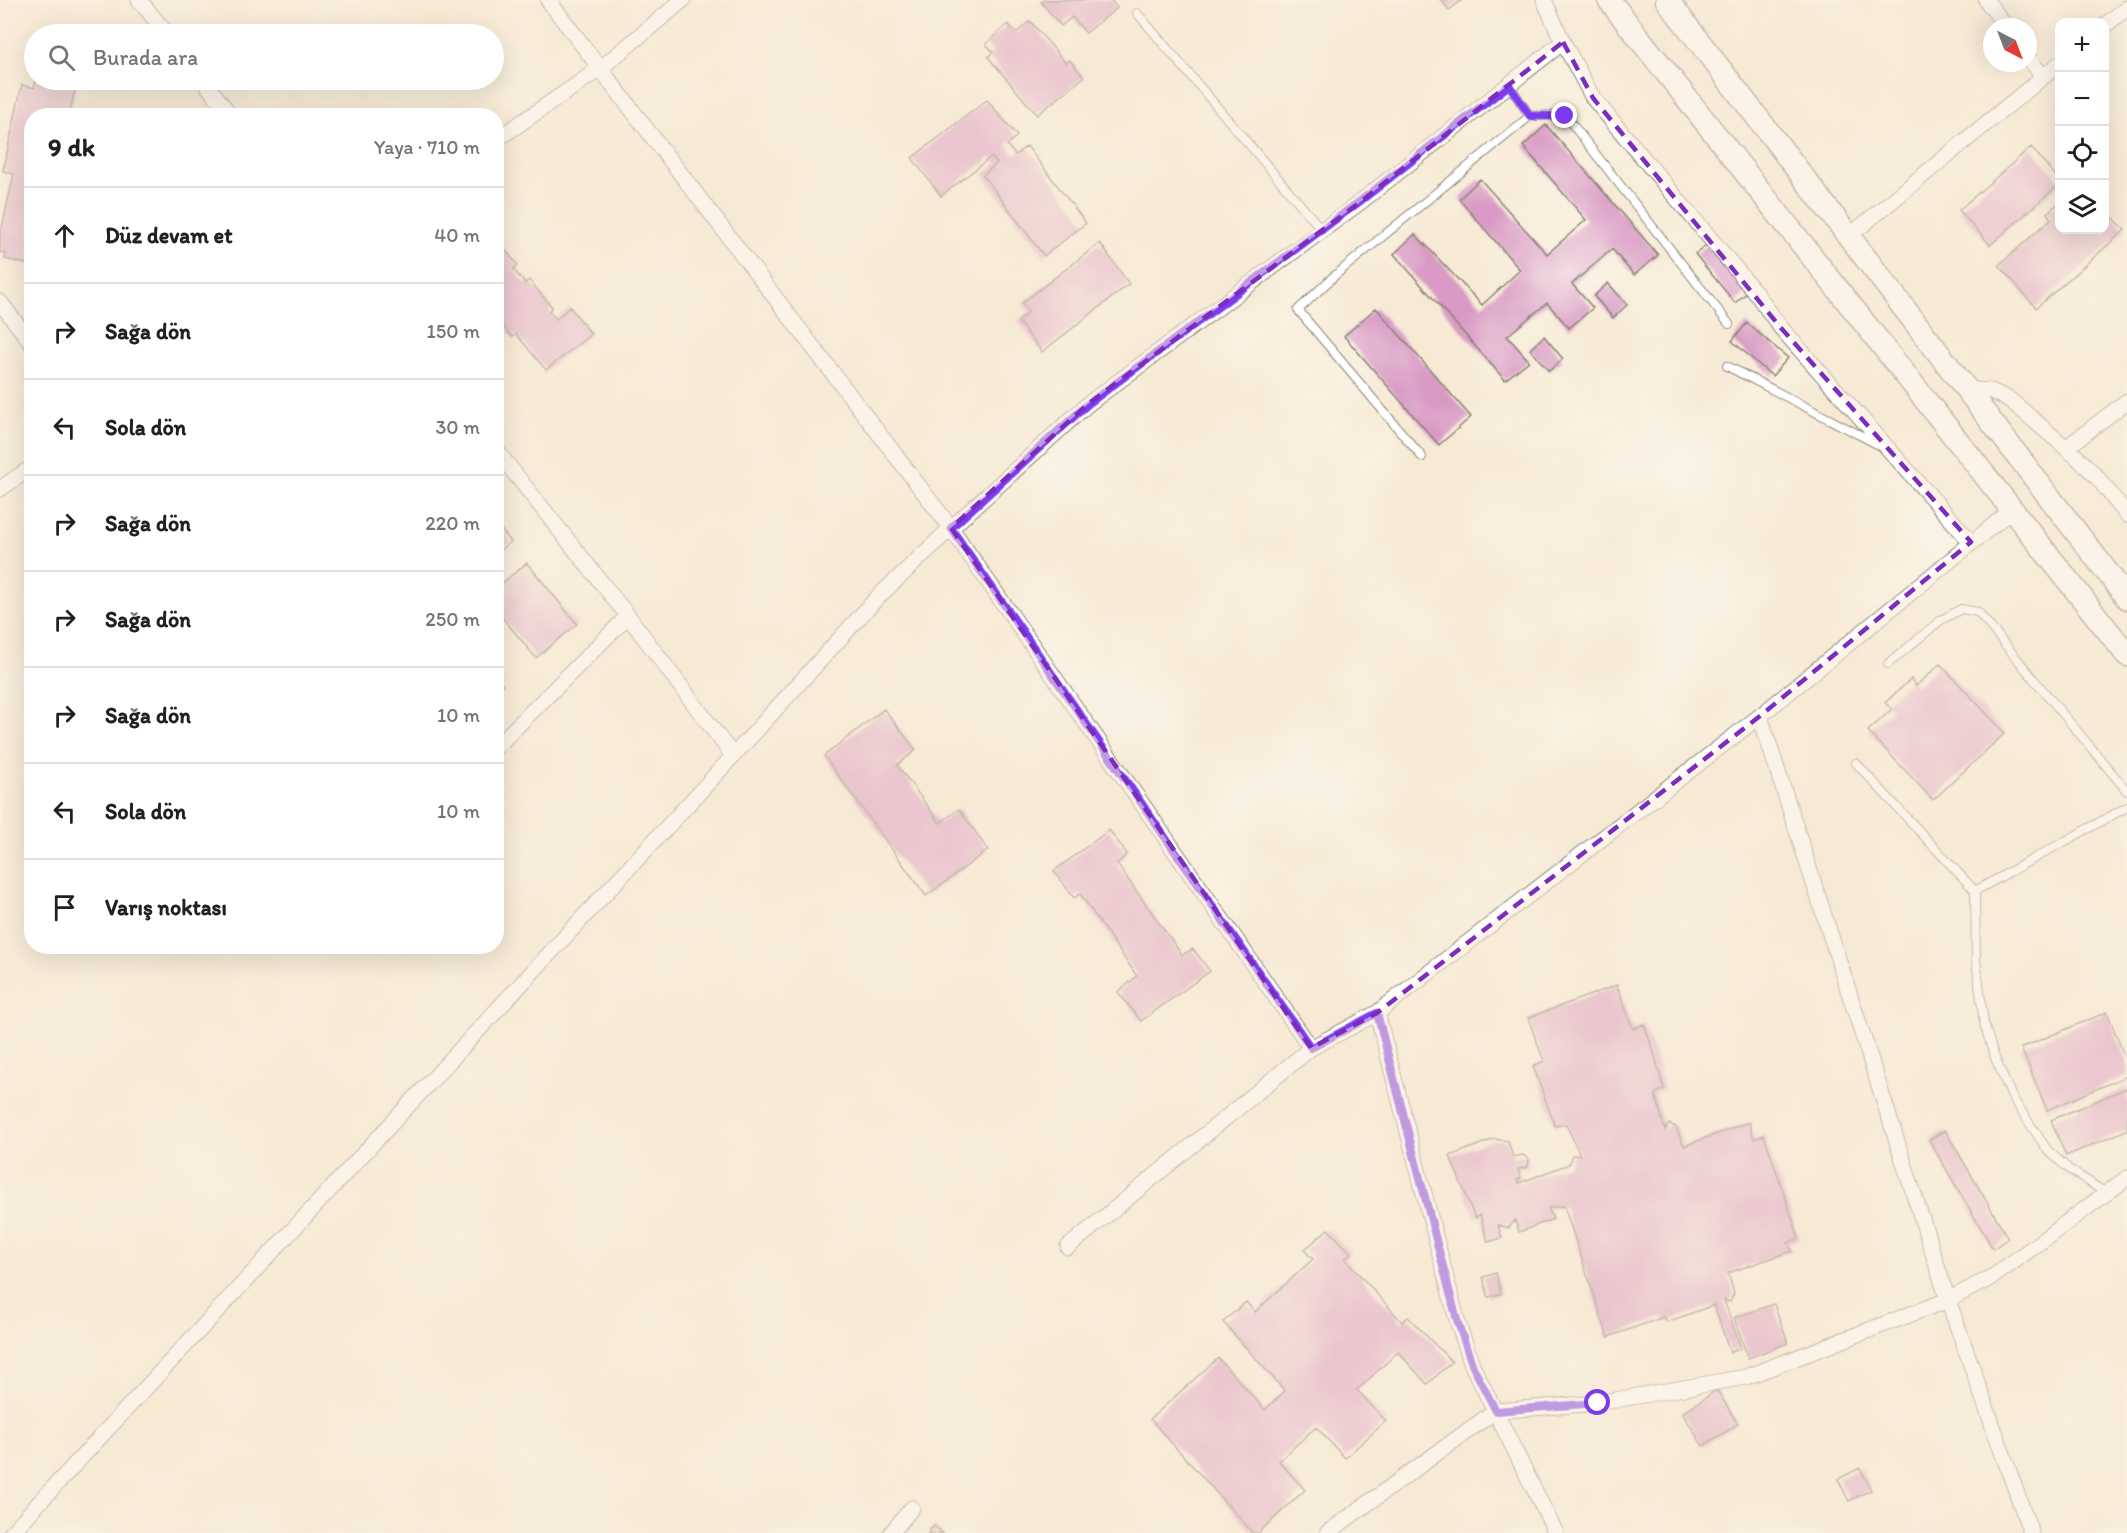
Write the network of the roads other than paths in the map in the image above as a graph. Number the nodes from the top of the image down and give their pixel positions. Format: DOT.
graph roads {
  1 [pos="139,0"];
  2 [pos="548,0"];
  3 [pos="683,0"];
  4 [pos="1544,0"];
  5 [pos="1609,0"];
  6 [pos="1667,0"];
  7 [pos="1986,0"];
  8 [pos="2127,8"];
  9 [pos="1137,12"];
  10 [pos="1999,18"];
  11 [pos="2109,22"];
  12 [pos="159,24"];
  13 [pos="1563,42"];
  14 [pos="2055,67"];
  15 [pos="601,68"];
  16 [pos="2037,69"];
  17 [pos="2043,77"];
  18 [pos="1509,85"];
  19 [pos="211,90"];
  20 [pos="225,108"];
  21 [pos="1530,116"];
  22 [pos="504,135"];
  23 [pos="1322,230"];
  24 [pos="1848,237"];
  25 [pos="0,302"];
  26 [pos="1729,324"];
  27 [pos="24,334"];
  28 [pos="1727,366"];
  29 [pos="1965,389"];
  30 [pos="2127,401"];
  31 [pos="2066,448"];
  32 [pos="1891,451"];
  33 [pos="1422,457"];
  34 [pos="504,460"];
  35 [pos="24,472"];
  36 [pos="0,489"];
  37 [pos="2013,509"];
  38 [pos="2127,515"];
  39 [pos="951,528"];
  40 [pos="1971,542"];
  41 [pos="2127,598"];
  42 [pos="628,616"];
  43 [pos="2127,655"];
  44 [pos="1888,664"];
  45 [pos="1760,716"];
  46 [pos="504,739"];
  47 [pos="733,756"];
  48 [pos="1856,763"];
  49 [pos="2127,791"];
  50 [pos="2127,807"];
  51 [pos="1975,891"];
  52 [pos="1377,1013"];
  53 [pos="1311,1048"];
  54 [pos="2127,1178"];
  55 [pos="2106,1193"];
  56 [pos="1068,1247"];
  57 [pos="1948,1300"];
  58 [pos="1496,1411"];
  59 [pos="912,1508"];
  60 [pos="11,1533"];
  61 [pos="891,1533"];
  62 [pos="1327,1533"];
  63 [pos="1556,1533"];
  64 [pos="2031,1533"];
  1 -- 12 [label="street"];
  2 -- 15 [label="street"];
  3 -- 15 [label="street"];
  4 -- 13 [label="street"];
  5 -- 37 [label="main road"];
  6 -- 24 [label="main road"];
  7 -- 10 [label="street"];
  8 -- 11 [label="street"];
  9 -- 23 [label="lane"];
  13 -- 18 [label="street"];
  13 -- 32 [label="street"];
  14 -- 17 [label="street"];
  15 -- 22 [label="street"];
  15 -- 39 [label="street"];
  16 -- 17 [label="street"];
  17 -- 24 [label="street"];
  18 -- 21 [label="lane"];
  18 -- 23 [label="street"];
  19 -- 20 [label="street"];
  21 -- 26 [label="lane"];
  21 -- 33 [label="lane"];
  23 -- 39 [label="street"];
  24 -- 29 [label="main road"];
  25 -- 27 [label="street"];
  28 -- 32 [label="lane"];
  29 -- 31 [label="street"];
  29 -- 41 [label="main road"];
  30 -- 31 [label="street"];
  31 -- 38 [label="street"];
  32 -- 40 [label="street"];
  34 -- 42 [label="street"];
  35 -- 36 [label="street"];
  37 -- 40 [label="street"];
  37 -- 43 [label="main road"];
  39 -- 47 [label="street"];
  39 -- 53 [label="street"];
  40 -- 45 [label="street"];
  42 -- 46 [label="street"];
  42 -- 47 [label="street"];
  44 -- 49 [label="lane"];
  45 -- 52 [label="street"];
  45 -- 57 [label="street"];
  47 -- 60 [label="street"];
  48 -- 51 [label="lane"];
  50 -- 51 [label="lane"];
  51 -- 55 [label="lane"];
  52 -- 53 [label="street"];
  52 -- 58 [label="street"];
  53 -- 56 [label="street"];
  54 -- 55 [label="street"];
  55 -- 57 [label="street"];
  57 -- 58 [label="street"];
  57 -- 64 [label="street"];
  58 -- 62 [label="street"];
  58 -- 63 [label="street"];
  59 -- 61 [label="street"];
}
